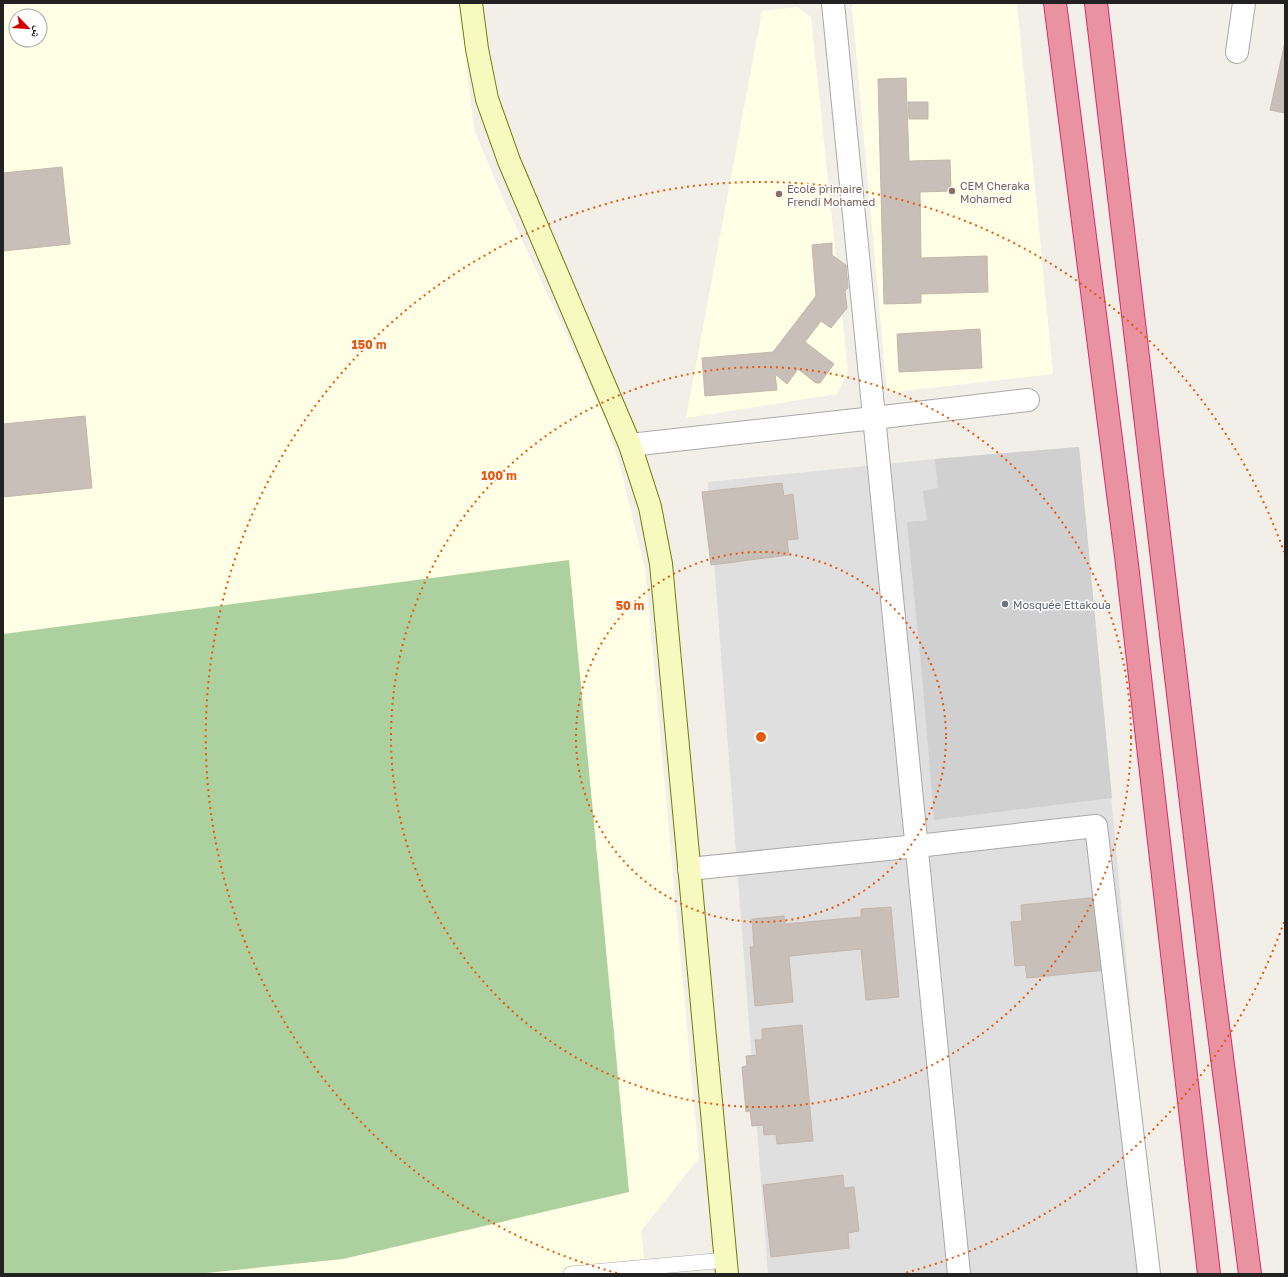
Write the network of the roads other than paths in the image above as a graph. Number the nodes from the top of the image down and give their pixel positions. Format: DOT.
graph roads {
  1 [pos="471,3"];
  2 [pos="833,3"];
  3 [pos="1055,3"];
  4 [pos="1096,3"];
  5 [pos="1244,3"];
  6 [pos="1237,52"];
  7 [pos="1028,400"];
  8 [pos="874,418"];
  9 [pos="630,445"];
  10 [pos="916,846"];
  11 [pos="689,869"];
  12 [pos="727,1267"];
  13 [pos="571,1274"];
  14 [pos="959,1274"];
  15 [pos="1148,1274"];
  16 [pos="1209,1274"];
  17 [pos="1250,1274"];
  1 -- 9 [label="main road"];
  2 -- 8 [label="street"];
  3 -- 16 [label="highway"];
  4 -- 17 [label="highway"];
  5 -- 6 [label="street"];
  7 -- 8 [label="street"];
  8 -- 9 [label="street"];
  8 -- 10 [label="street"];
  9 -- 11 [label="main road"];
  10 -- 11 [label="street"];
  10 -- 14 [label="street"];
  10 -- 15 [label="street"];
  11 -- 12 [label="main road"];
  12 -- 13 [label="lane"];
}
